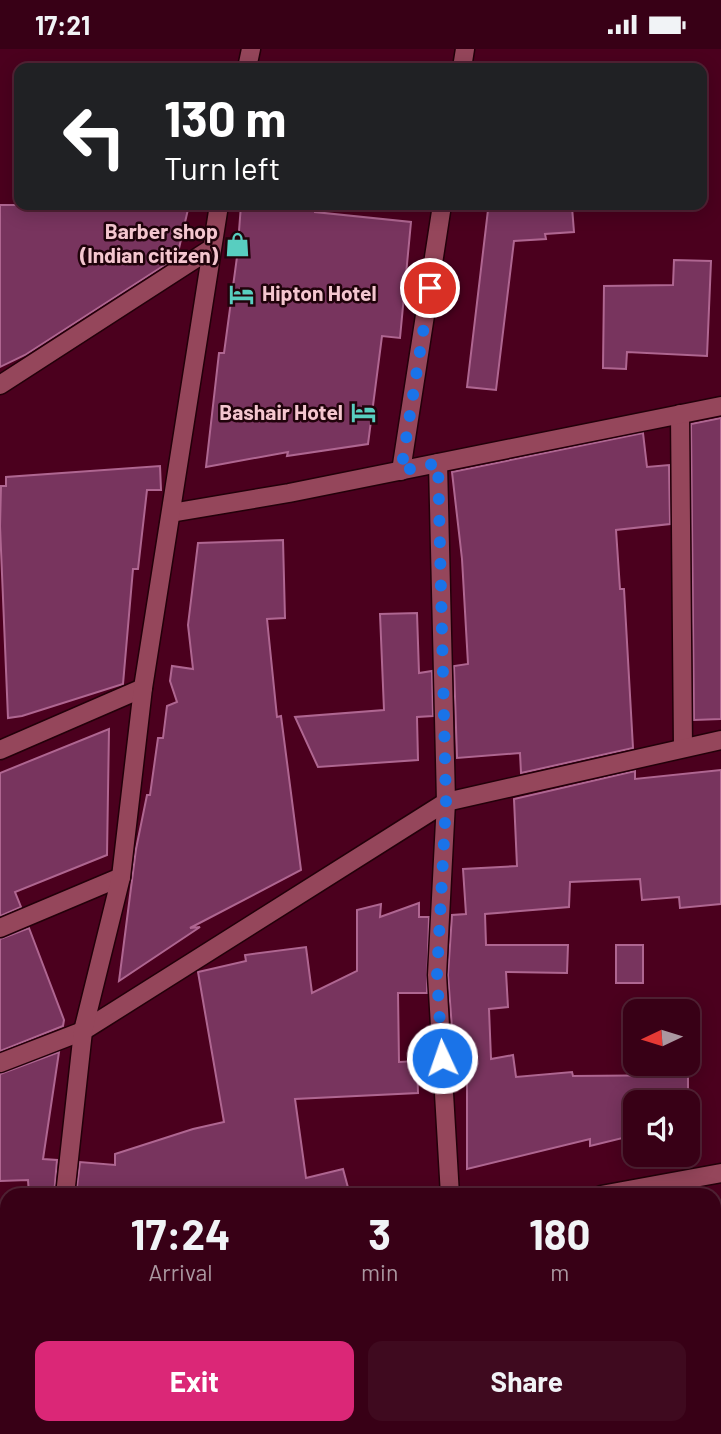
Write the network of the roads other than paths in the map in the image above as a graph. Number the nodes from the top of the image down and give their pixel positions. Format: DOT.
graph roads {
  1 [pos="218,210"];
  2 [pos="441,210"];
  3 [pos="209,250"];
  4 [pos="0,385"];
  5 [pos="721,406"];
  6 [pos="680,414"];
  7 [pos="438,463"];
  8 [pos="401,471"];
  9 [pos="171,513"];
  10 [pos="143,688"];
  11 [pos="721,740"];
  12 [pos="683,748"];
  13 [pos="0,750"];
  14 [pos="446,802"];
  15 [pos="121,877"];
  16 [pos="0,927"];
  17 [pos="83,1031"];
  18 [pos="0,1063"];
  19 [pos="721,1173"];
  20 [pos="66,1188"];
  21 [pos="450,1188"];
  22 [pos="639,1188"];
  1 -- 3 [label="street"];
  2 -- 8 [label="street"];
  3 -- 4 [label="street"];
  3 -- 9 [label="street"];
  5 -- 6 [label="street"];
  6 -- 7 [label="street"];
  6 -- 12 [label="street"];
  7 -- 8 [label="street"];
  7 -- 14 [label="street"];
  8 -- 9 [label="street"];
  9 -- 10 [label="street"];
  10 -- 13 [label="street"];
  10 -- 15 [label="street"];
  11 -- 12 [label="street"];
  12 -- 14 [label="street"];
  14 -- 17 [label="street"];
  14 -- 21 [label="street"];
  15 -- 16 [label="street"];
  15 -- 17 [label="street"];
  17 -- 18 [label="street"];
  17 -- 20 [label="street"];
  19 -- 22 [label="street"];
}
